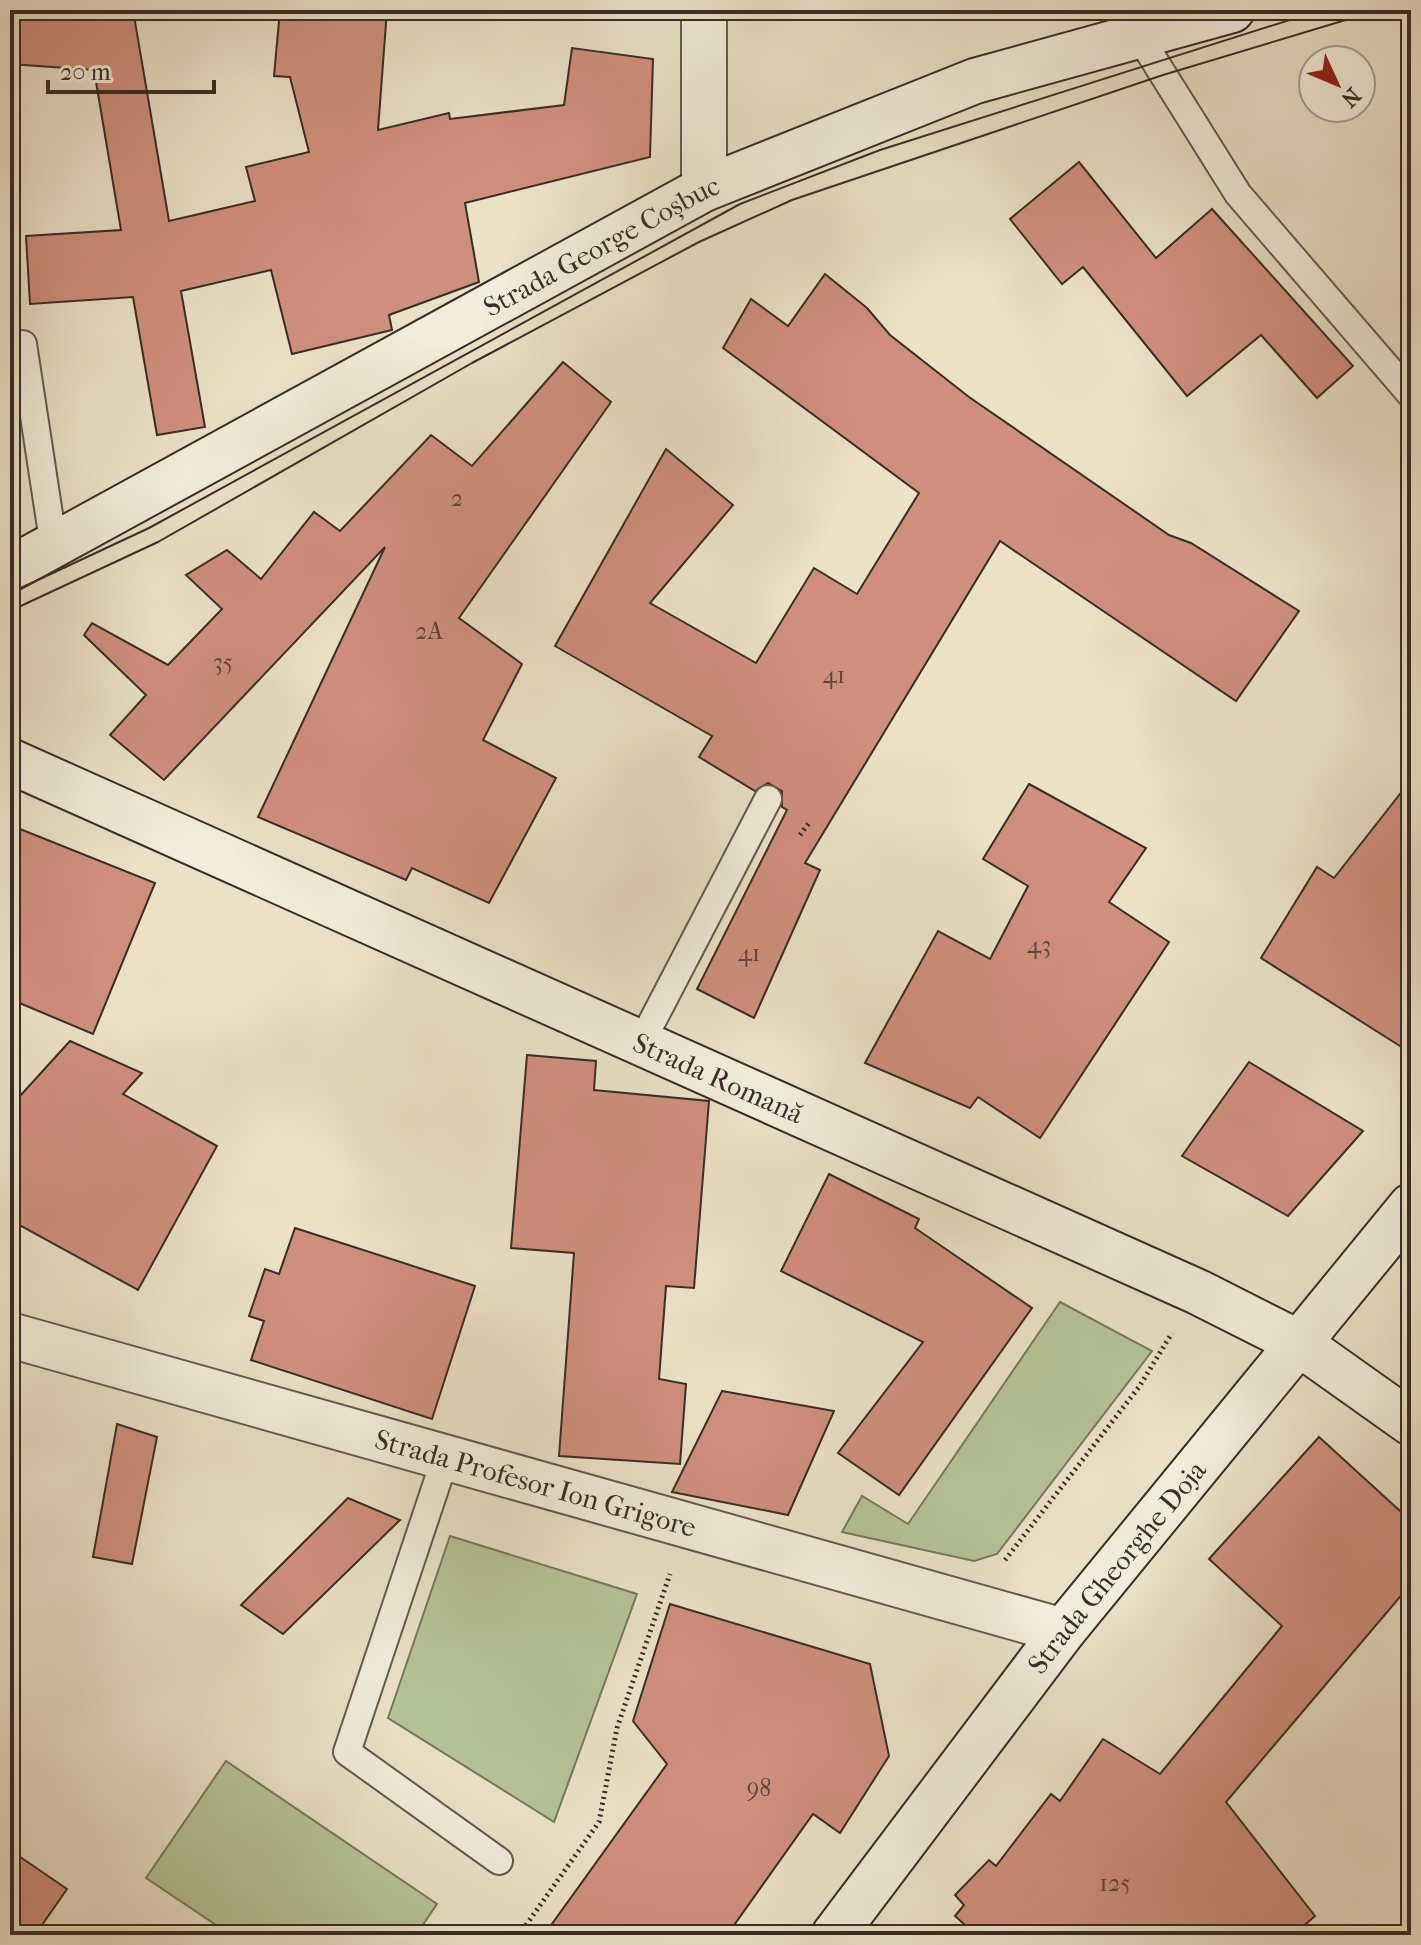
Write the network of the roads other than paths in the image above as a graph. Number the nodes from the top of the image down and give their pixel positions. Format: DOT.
graph roads {
  1 [pos="704,10"];
  2 [pos="1232,10"];
  3 [pos="1139,36"];
  4 [pos="704,189"];
  5 [pos="23,344"];
  6 [pos="1411,395"];
  7 [pos="54,547"];
  8 [pos="10,569"];
  9 [pos="10,761"];
  10 [pos="768,799"];
  11 [pos="641,1043"];
  12 [pos="1411,1206"];
  13 [pos="10,1335"];
  14 [pos="1297,1342"];
  15 [pos="1411,1423"];
  16 [pos="446,1456"];
  17 [pos="1063,1631"];
  18 [pos="499,1861"];
  19 [pos="834,1935"];
  1 -- 4 [label="street"];
  2 -- 3 [label="street, Strada George Coșbuc"];
  3 -- 4 [label="street, Strada George Coșbuc"];
  3 -- 6 [label="lane"];
  4 -- 7 [label="street, Strada George Coșbuc"];
  5 -- 7 [label="lane"];
  7 -- 8 [label="street, Strada George Coșbuc"];
  9 -- 11 [label="street, Strada Romană"];
  10 -- 11 [label="lane"];
  11 -- 14 [label="street, Strada Romană"];
  12 -- 14 [label="street, Strada Gheorghe Doja"];
  13 -- 16 [label="street, Strada Profesor Ion Grigore"];
  14 -- 15 [label="street, Strada Romană"];
  14 -- 17 [label="street, Strada Gheorghe Doja"];
  16 -- 17 [label="street, Strada Profesor Ion Grigore"];
  16 -- 18 [label="lane"];
  17 -- 19 [label="street, Strada Gheorghe Doja"];
}
